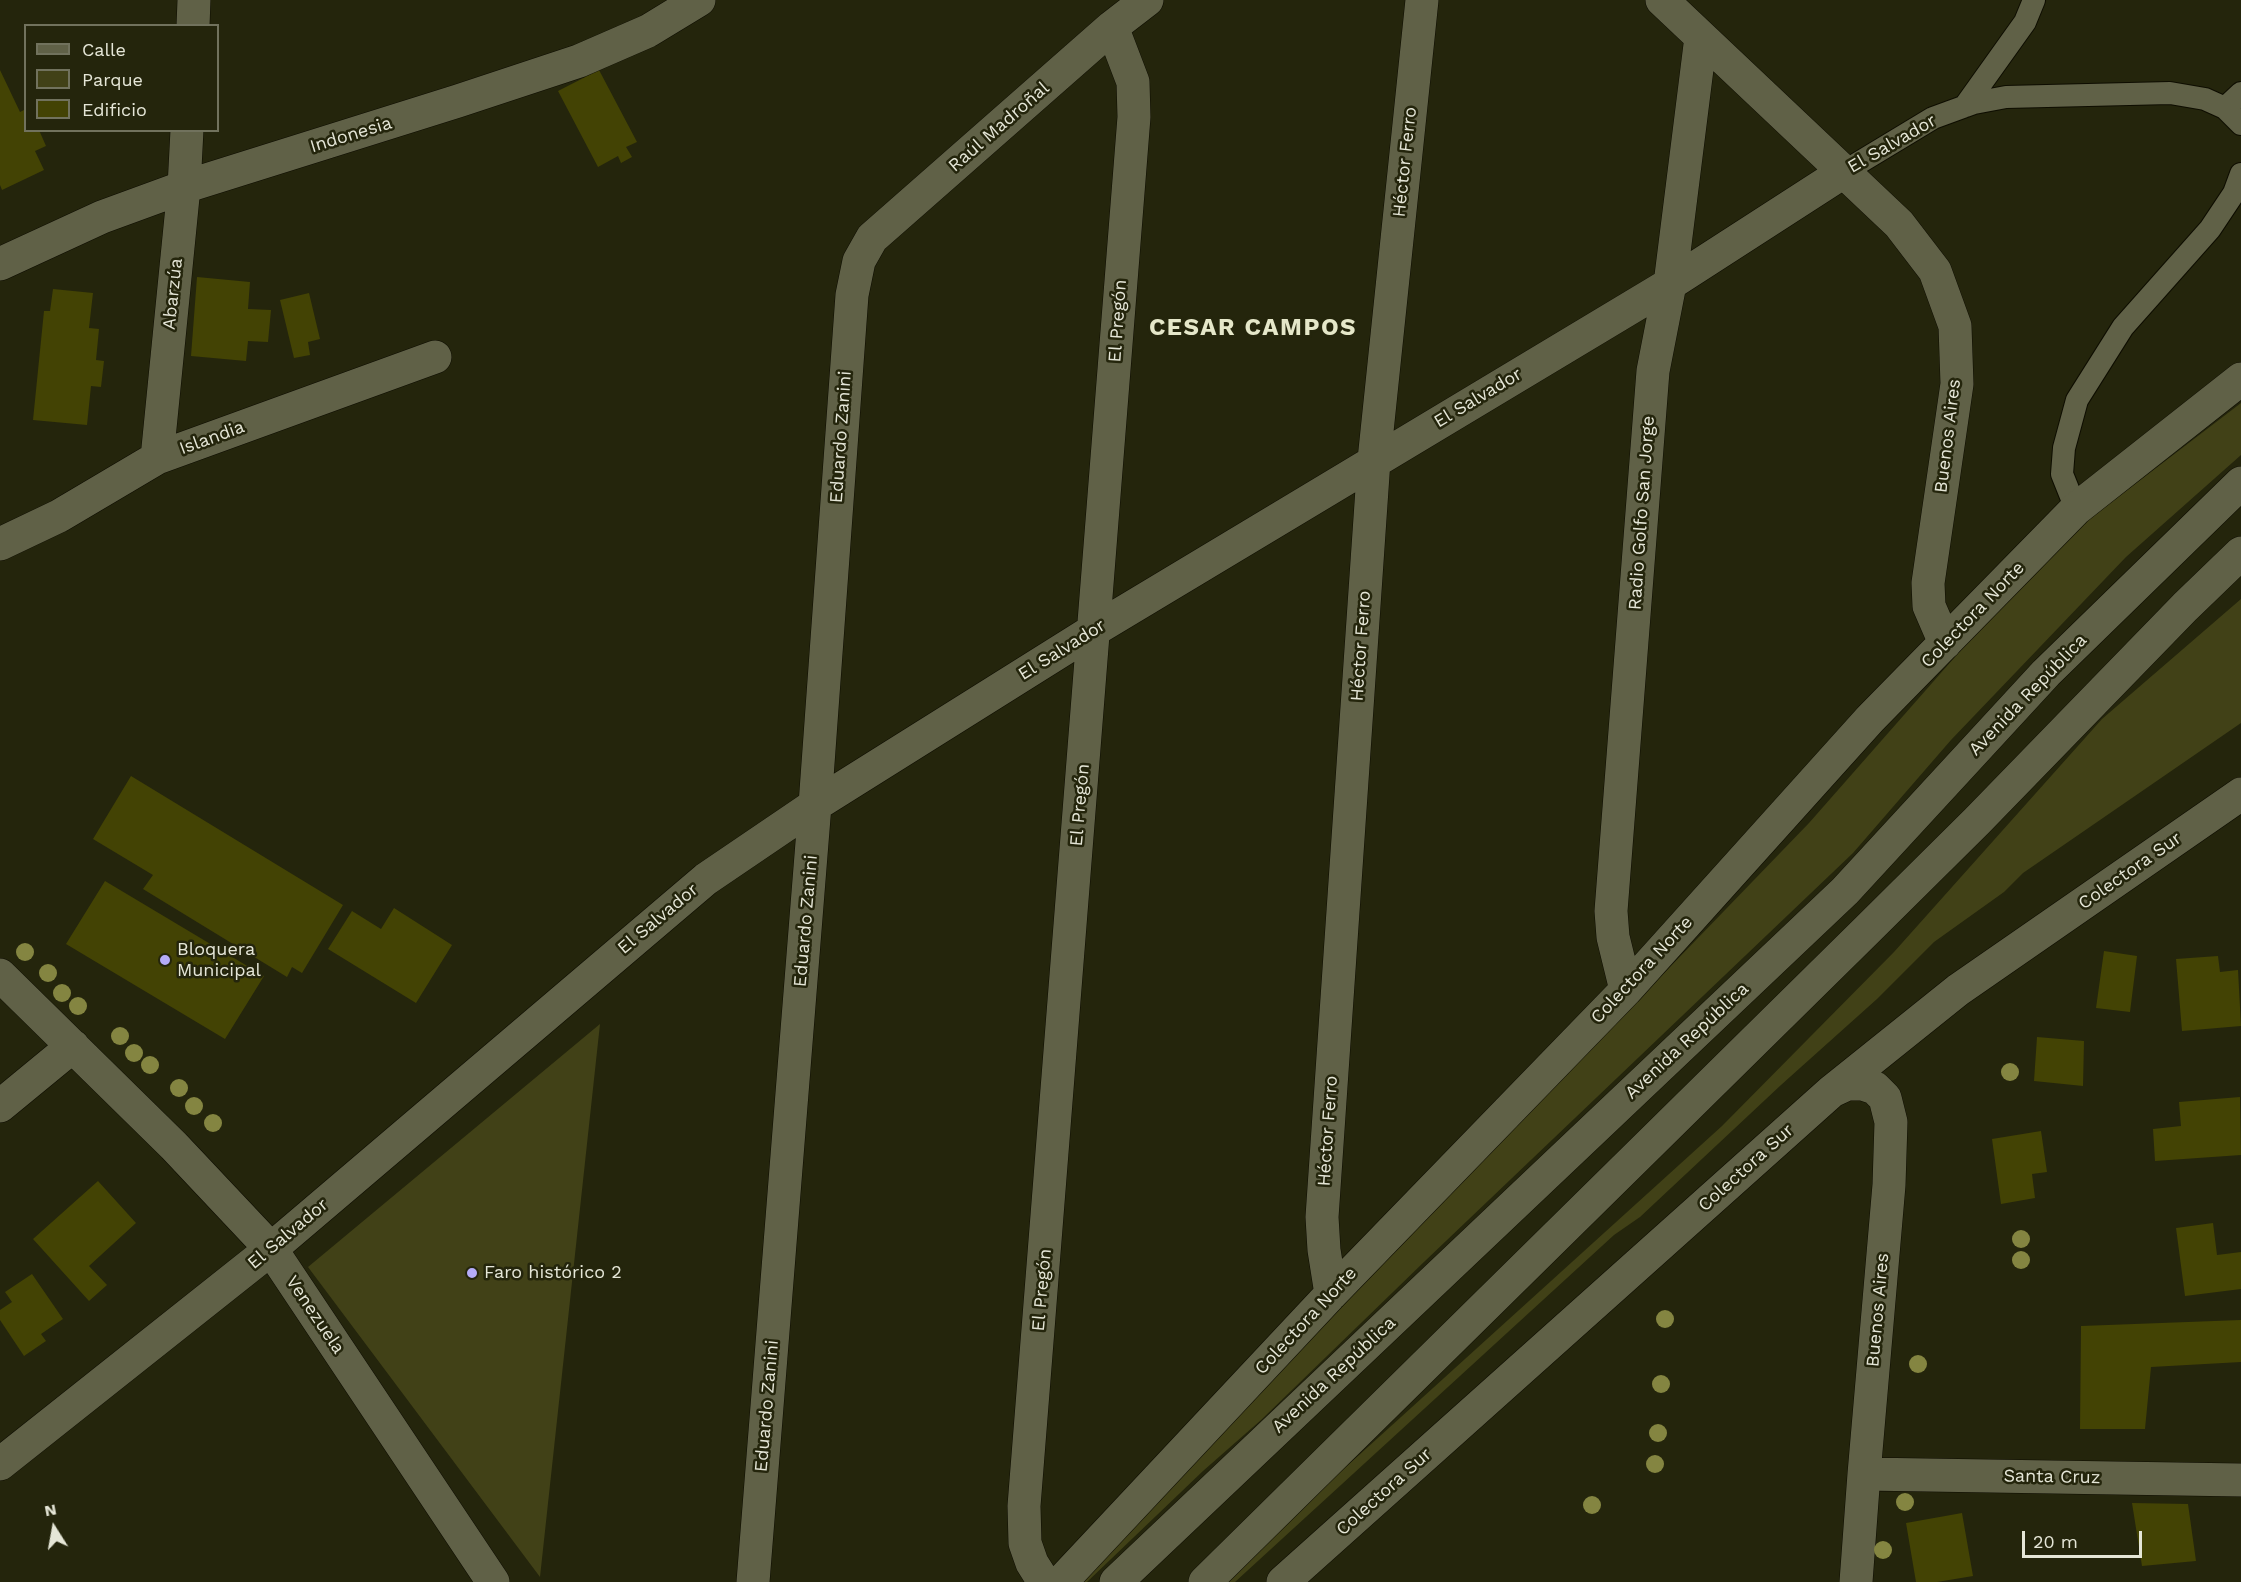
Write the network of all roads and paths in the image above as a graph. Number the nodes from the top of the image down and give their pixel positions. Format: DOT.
graph roads {
  1 [pos="194,0"];
  2 [pos="699,0"];
  3 [pos="1148,0"];
  4 [pos="1422,0"];
  5 [pos="1662,0"];
  6 [pos="2034,0"];
  7 [pos="193,24"];
  8 [pos="1112,27"];
  9 [pos="1701,37"];
  10 [pos="2233,100"];
  11 [pos="1965,106"];
  12 [pos="2241,124"];
  13 [pos="187,132"];
  14 [pos="1842,173"];
  15 [pos="2241,174"];
  16 [pos="184,187"];
  17 [pos="859,261"];
  18 [pos="0,264"];
  19 [pos="1670,284"];
  20 [pos="435,357"];
  21 [pos="2241,379"];
  22 [pos="157,458"];
  23 [pos="1374,460"];
  24 [pos="2241,483"];
  25 [pos="2076,509"];
  26 [pos="0,544"];
  27 [pos="2241,553"];
  28 [pos="1094,630"];
  29 [pos="1945,644"];
  30 [pos="2241,794"];
  31 [pos="815,805"];
  32 [pos="0,975"];
  33 [pos="1626,990"];
  34 [pos="73,1046"];
  35 [pos="1832,1091"];
  36 [pos="0,1106"];
  37 [pos="271,1249"];
  38 [pos="1331,1294"];
  39 [pos="0,1464"];
  40 [pos="1864,1474"];
  41 [pos="2241,1480"];
  42 [pos="493,1582"];
  43 [pos="753,1582"];
  44 [pos="1044,1582"];
  45 [pos="1060,1582"];
  46 [pos="1116,1582"];
  47 [pos="1205,1582"];
  48 [pos="1283,1582"];
  49 [pos="1856,1582"];
  1 -- 7 [label="street"];
  2 -- 16 [label="street, Indonesia"];
  3 -- 8 [label="street, Raúl Madroñal"];
  4 -- 23 [label="street, Héctor Ferro"];
  5 -- 9 [label="street"];
  6 -- 11 [label="lane"];
  8 -- 17 [label="street, Raúl Madroñal"];
  8 -- 28 [label="street, El Pregón"];
  9 -- 14 [label="street, Buenos Aires"];
  9 -- 19 [label="street, Radio Golfo San Jorge"];
  10 -- 11 [label="lane, El Salvador"];
  10 -- 12 [label="lane, El Salvador"];
  11 -- 14 [label="lane, El Salvador"];
  13 -- 16 [label="street, Abarzúa"];
  14 -- 19 [label="street, El Salvador"];
  14 -- 29 [label="street, Buenos Aires"];
  15 -- 25 [label="lane"];
  16 -- 18 [label="street, Indonesia"];
  16 -- 22 [label="street, Abarzúa"];
  17 -- 31 [label="street, Eduardo Zanini"];
  19 -- 23 [label="street, El Salvador"];
  19 -- 33 [label="street, Radio Golfo San Jorge"];
  20 -- 22 [label="street, Islandia"];
  21 -- 25 [label="street, Colectora Norte"];
  22 -- 26 [label="street, Islandia"];
  23 -- 28 [label="street, El Salvador"];
  23 -- 38 [label="street, Héctor Ferro"];
  24 -- 46 [label="street, Avenida República"];
  25 -- 29 [label="street, Colectora Norte"];
  27 -- 47 [label="street"];
  28 -- 31 [label="street, El Salvador"];
  28 -- 44 [label="street, El Pregón"];
  29 -- 33 [label="street, Colectora Norte"];
  30 -- 35 [label="street, Colectora Sur"];
  31 -- 37 [label="street, El Salvador"];
  31 -- 43 [label="street, Eduardo Zanini"];
  32 -- 34 [label="street, Venezuela"];
  33 -- 38 [label="street, Colectora Norte"];
  34 -- 36 [label="street"];
  34 -- 37 [label="street, Venezuela"];
  35 -- 40 [label="street, Buenos Aires"];
  35 -- 48 [label="street, Colectora Sur"];
  37 -- 39 [label="street, El Salvador"];
  37 -- 42 [label="street, Venezuela"];
  38 -- 45 [label="street, Colectora Norte"];
  40 -- 41 [label="street, Santa Cruz"];
  40 -- 49 [label="street, Buenos Aires"];
}
